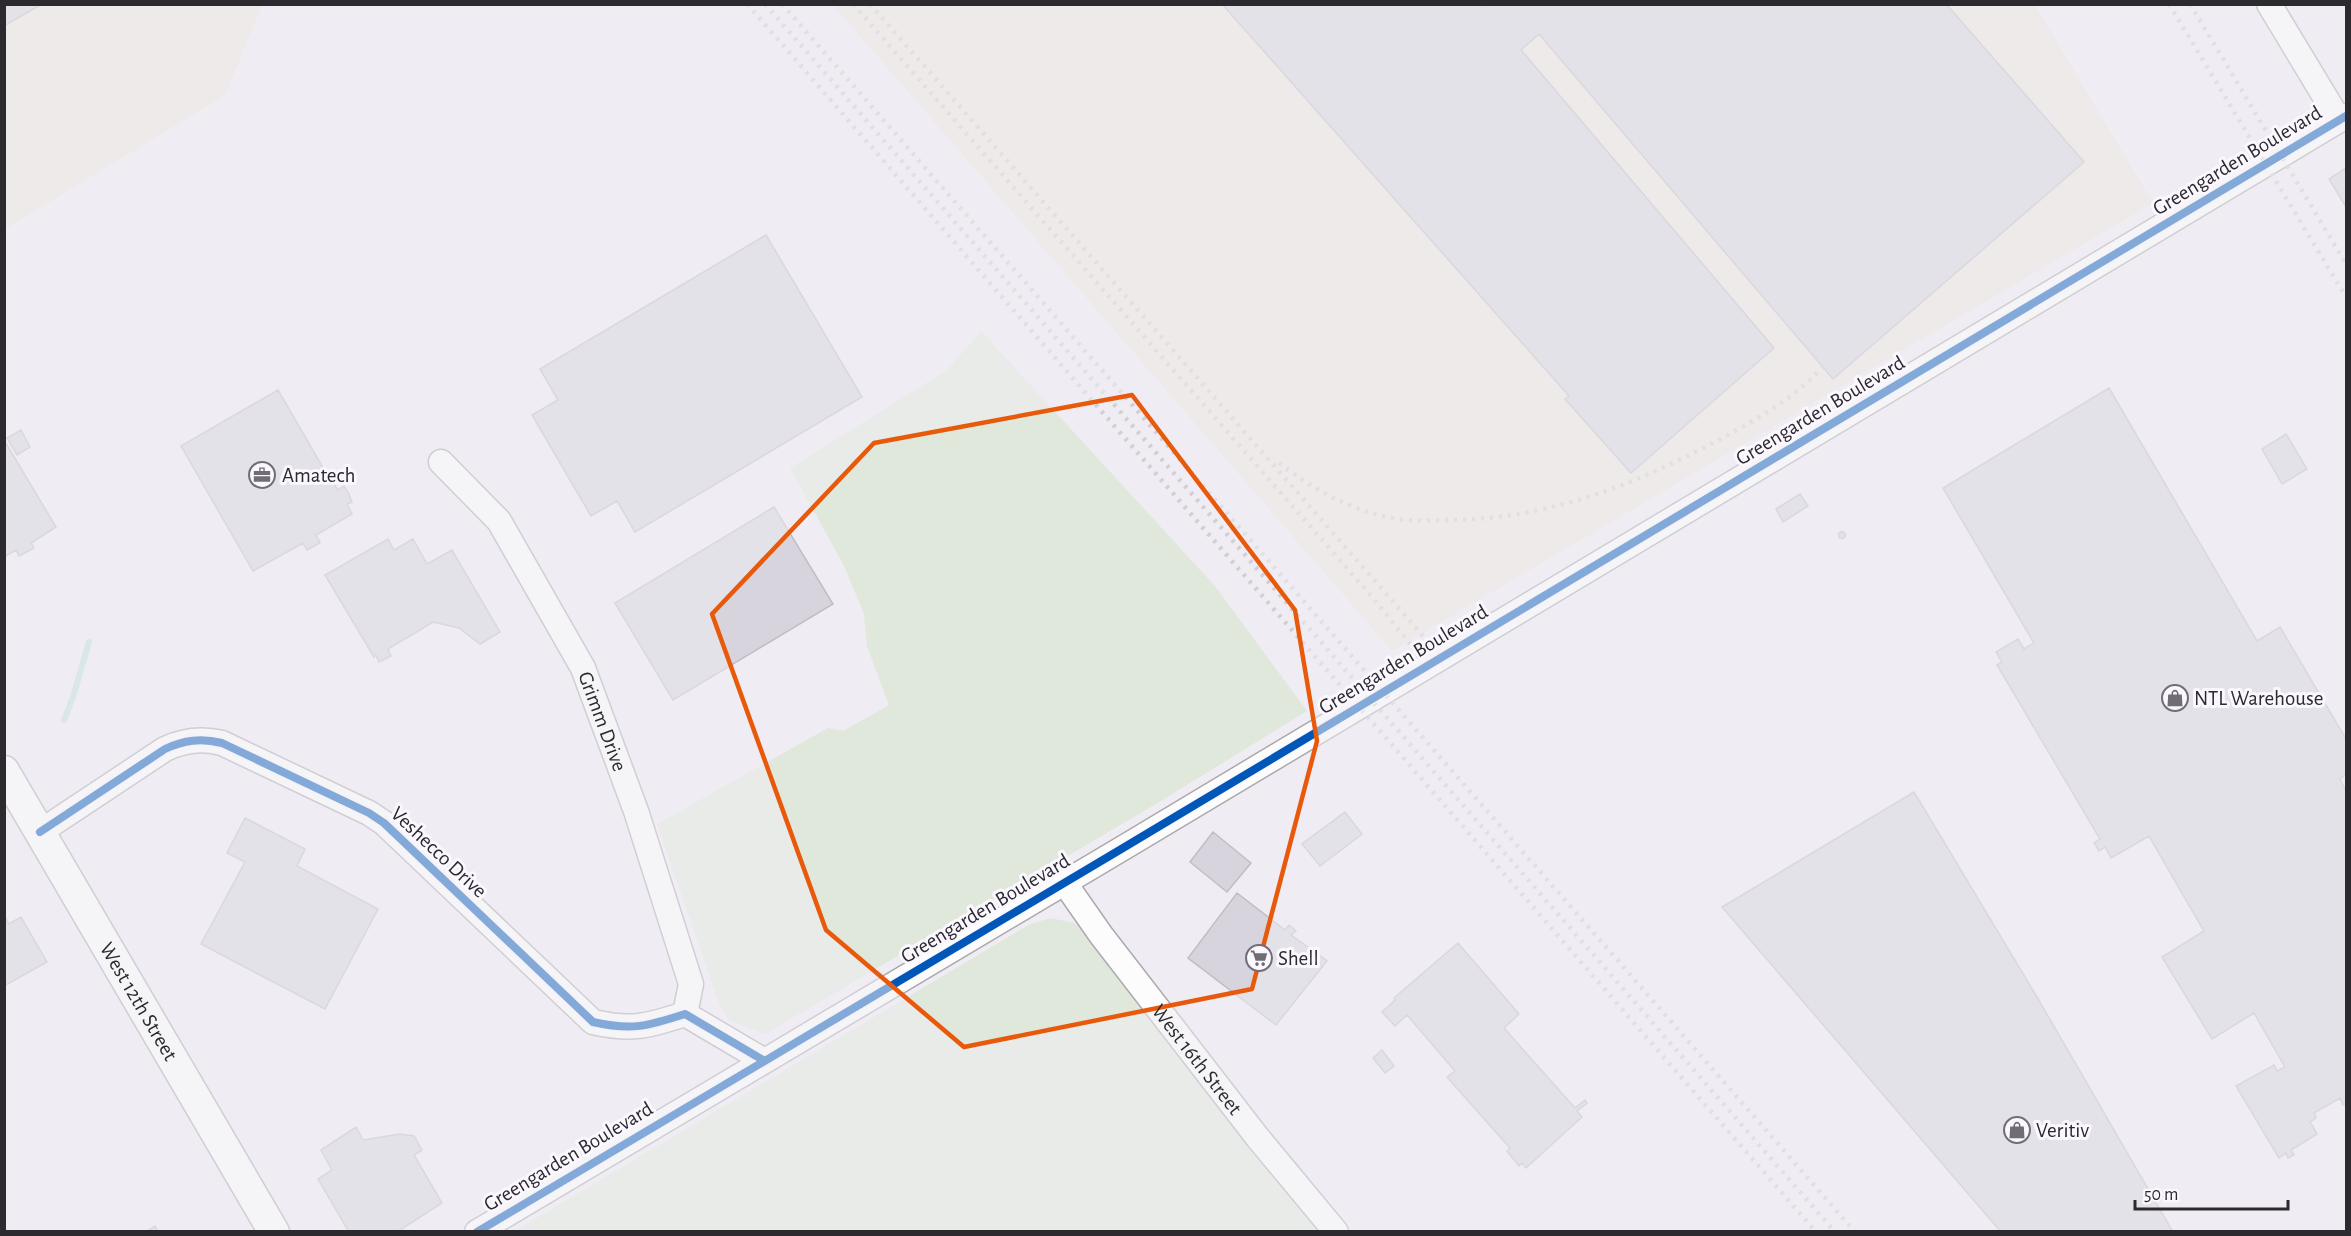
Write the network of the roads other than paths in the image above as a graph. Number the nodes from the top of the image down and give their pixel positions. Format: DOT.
graph roads {
  1 [pos="2269,4"];
  2 [pos="2343,118"];
  3 [pos="441,462"];
  4 [pos="4,771"];
  5 [pos="40,831"];
  6 [pos="1064,882"];
  7 [pos="685,1014"];
  8 [pos="763,1060"];
  9 [pos="274,1232"];
  10 [pos="477,1232"];
  11 [pos="1336,1232"];
  1 -- 2 [label="street"];
  2 -- 6 [label="street, Greengarden Boulevard"];
  3 -- 7 [label="street, Grimm Drive"];
  4 -- 5 [label="main road, West 12th Street"];
  5 -- 7 [label="street, Veshecco Drive"];
  5 -- 9 [label="main road, West 12th Street"];
  6 -- 8 [label="street, Greengarden Boulevard"];
  6 -- 11 [label="street, West 16th Street"];
  7 -- 8 [label="street"];
  8 -- 10 [label="street, Greengarden Boulevard"];
}
